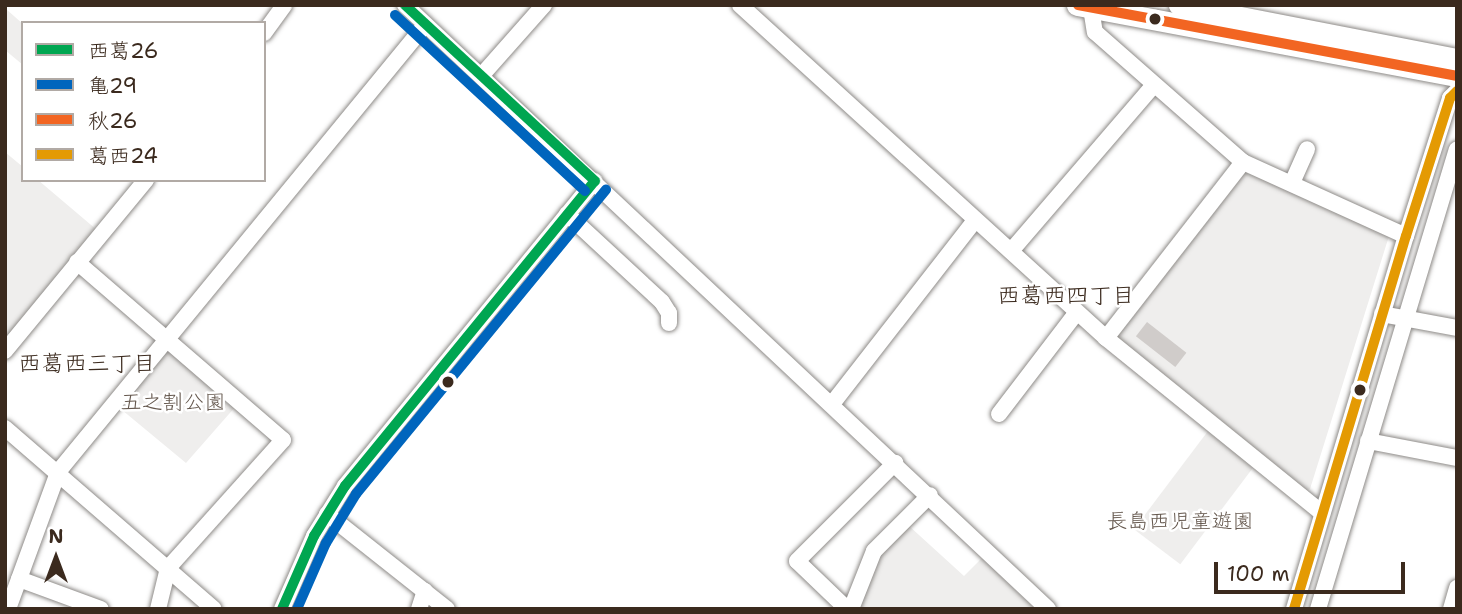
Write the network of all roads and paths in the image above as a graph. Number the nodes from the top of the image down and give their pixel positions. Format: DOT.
graph roads {
  1 [pos="284,5"];
  2 [pos="405,5"];
  3 [pos="544,5"];
  4 [pos="740,5"];
  5 [pos="1179,5"];
  6 [pos="1084,7"];
  7 [pos="1243,11"];
  8 [pos="425,24"];
  9 [pos="266,30"];
  10 [pos="1457,59"];
  11 [pos="482,75"];
  12 [pos="1457,76"];
  13 [pos="1154,85"];
  14 [pos="1457,91"];
  15 [pos="1307,149"];
  16 [pos="1457,150"];
  17 [pos="1243,162"];
  18 [pos="595,181"];
  19 [pos="144,182"];
  20 [pos="1292,183"];
  21 [pos="567,214"];
  22 [pos="975,220"];
  23 [pos="1406,236"];
  24 [pos="1011,251"];
  25 [pos="77,262"];
  26 [pos="1077,312"];
  27 [pos="1382,314"];
  28 [pos="1406,318"];
  29 [pos="669,323"];
  30 [pos="1457,328"];
  31 [pos="1106,338"];
  32 [pos="168,340"];
  33 [pos="5,351"];
  34 [pos="832,404"];
  35 [pos="999,414"];
  36 [pos="5,428"];
  37 [pos="1368,441"];
  38 [pos="1457,458"];
  39 [pos="895,463"];
  40 [pos="58,472"];
  41 [pos="930,495"];
  42 [pos="1322,513"];
  43 [pos="327,514"];
  44 [pos="168,568"];
  45 [pos="19,579"];
  46 [pos="1457,588"];
  47 [pos="425,591"];
  48 [pos="8,609"];
  49 [pos="102,609"];
  50 [pos="158,609"];
  51 [pos="214,609"];
  52 [pos="282,609"];
  53 [pos="419,609"];
  54 [pos="447,609"];
  55 [pos="849,609"];
  56 [pos="1048,609"];
  57 [pos="1294,609"];
  58 [pos="1318,609"];
  59 [pos="1451,609"];
  1 -- 9 [label="street"];
  2 -- 8 [label="street"];
  3 -- 11 [label="street"];
  4 -- 22 [label="street"];
  5 -- 7 [label="main road"];
  6 -- 12 [label="main road"];
  6 -- 13 [label="street"];
  7 -- 10 [label="main road"];
  8 -- 11 [label="street"];
  8 -- 32 [label="street"];
  11 -- 18 [label="street"];
  13 -- 17 [label="street"];
  13 -- 24 [label="street"];
  14 -- 23 [label="street"];
  15 -- 20 [label="street"];
  16 -- 28 [label="street"];
  17 -- 20 [label="street"];
  17 -- 31 [label="street"];
  18 -- 21 [label="street"];
  18 -- 34 [label="street"];
  19 -- 25 [label="street"];
  20 -- 23 [label="street"];
  21 -- 29 [label="street"];
  21 -- 43 [label="street"];
  22 -- 24 [label="street"];
  22 -- 34 [label="street"];
  23 -- 27 [label="street"];
  24 -- 26 [label="street"];
  25 -- 32 [label="street"];
  25 -- 33 [label="street"];
  26 -- 31 [label="street"];
  26 -- 35 [label="street"];
  27 -- 28 [label="street"];
  27 -- 42 [label="street"];
  28 -- 30 [label="street"];
  28 -- 37 [label="street"];
  31 -- 42 [label="street"];
  32 -- 40 [label="street"];
  32 -- 44 [label="street"];
  34 -- 39 [label="street"];
  36 -- 40 [label="street"];
  37 -- 38 [label="street"];
  37 -- 58 [label="street"];
  39 -- 41 [label="street"];
  39 -- 55 [label="street"];
  40 -- 44 [label="street"];
  40 -- 45 [label="street"];
  41 -- 55 [label="street"];
  41 -- 56 [label="street"];
  42 -- 57 [label="street"];
  43 -- 47 [label="street"];
  43 -- 52 [label="street"];
  44 -- 50 [label="street"];
  44 -- 51 [label="street"];
  45 -- 48 [label="street"];
  45 -- 49 [label="street"];
  46 -- 59 [label="street"];
  47 -- 53 [label="street"];
  47 -- 54 [label="street"];
}
